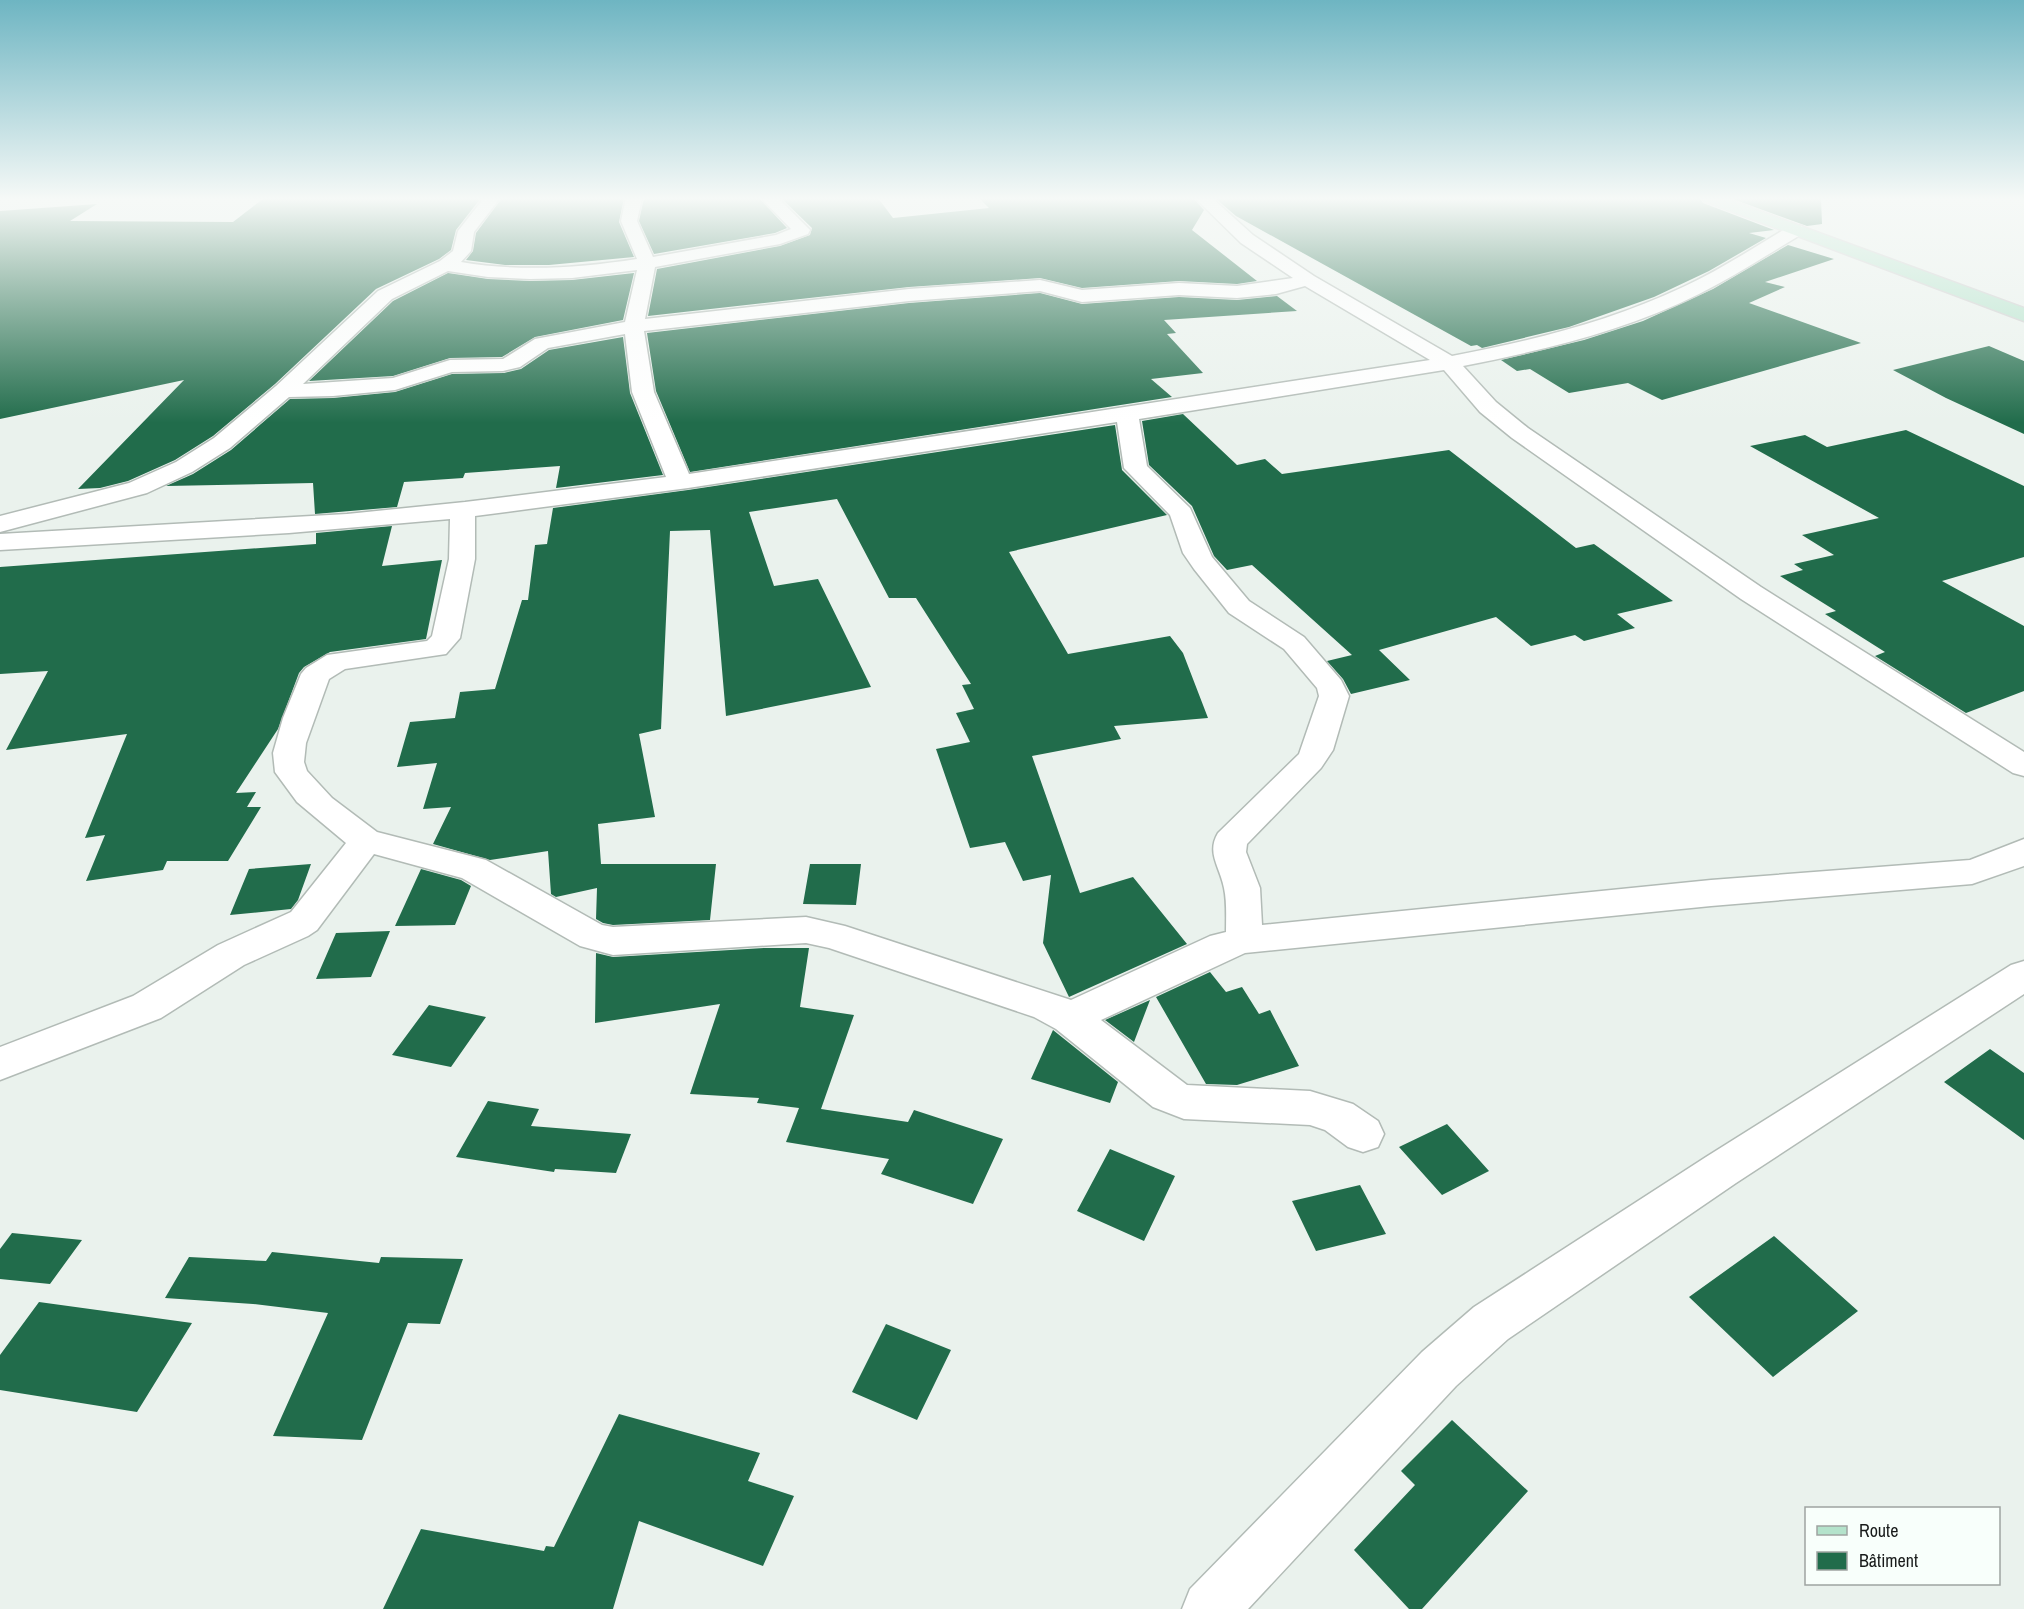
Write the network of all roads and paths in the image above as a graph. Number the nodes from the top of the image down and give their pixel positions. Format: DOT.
graph roads {
  1 [pos="430,273"];
  2 [pos="494,273"];
  3 [pos="566,273"];
  4 [pos="645,273"];
  5 [pos="1298,273"];
  6 [pos="1721,273"];
  7 [pos="1912,273"];
  8 [pos="1308,280"];
  9 [pos="2024,315"];
  10 [pos="634,326"];
  11 [pos="1449,363"];
  12 [pos="284,392"];
  13 [pos="1127,414"];
  14 [pos="680,481"];
  15 [pos="463,510"];
  16 [pos="0,524"];
  17 [pos="0,542"];
  18 [pos="2024,766"];
  19 [pos="366,840"];
  20 [pos="2024,851"];
  21 [pos="1245,940"];
  22 [pos="2024,975"];
  23 [pos="1070,1018"];
  24 [pos="0,1064"];
  25 [pos="1363,1134"];
  26 [pos="1210,1609"];
  1 -- 12 [label="street"];
  2 -- 3 [label="street"];
  4 -- 10 [label="street"];
  5 -- 8 [label="street"];
  6 -- 11 [label="street"];
  7 -- 9 [label="main road"];
  8 -- 10 [label="street"];
  8 -- 11 [label="street"];
  10 -- 12 [label="street"];
  10 -- 14 [label="street"];
  11 -- 13 [label="street"];
  11 -- 18 [label="street"];
  12 -- 16 [label="street"];
  13 -- 14 [label="street"];
  13 -- 21 [label="street"];
  14 -- 15 [label="street"];
  15 -- 17 [label="street"];
  15 -- 19 [label="street"];
  19 -- 23 [label="street"];
  19 -- 24 [label="street"];
  20 -- 21 [label="street"];
  21 -- 23 [label="street"];
  22 -- 26 [label="street"];
  23 -- 25 [label="street"];
}
